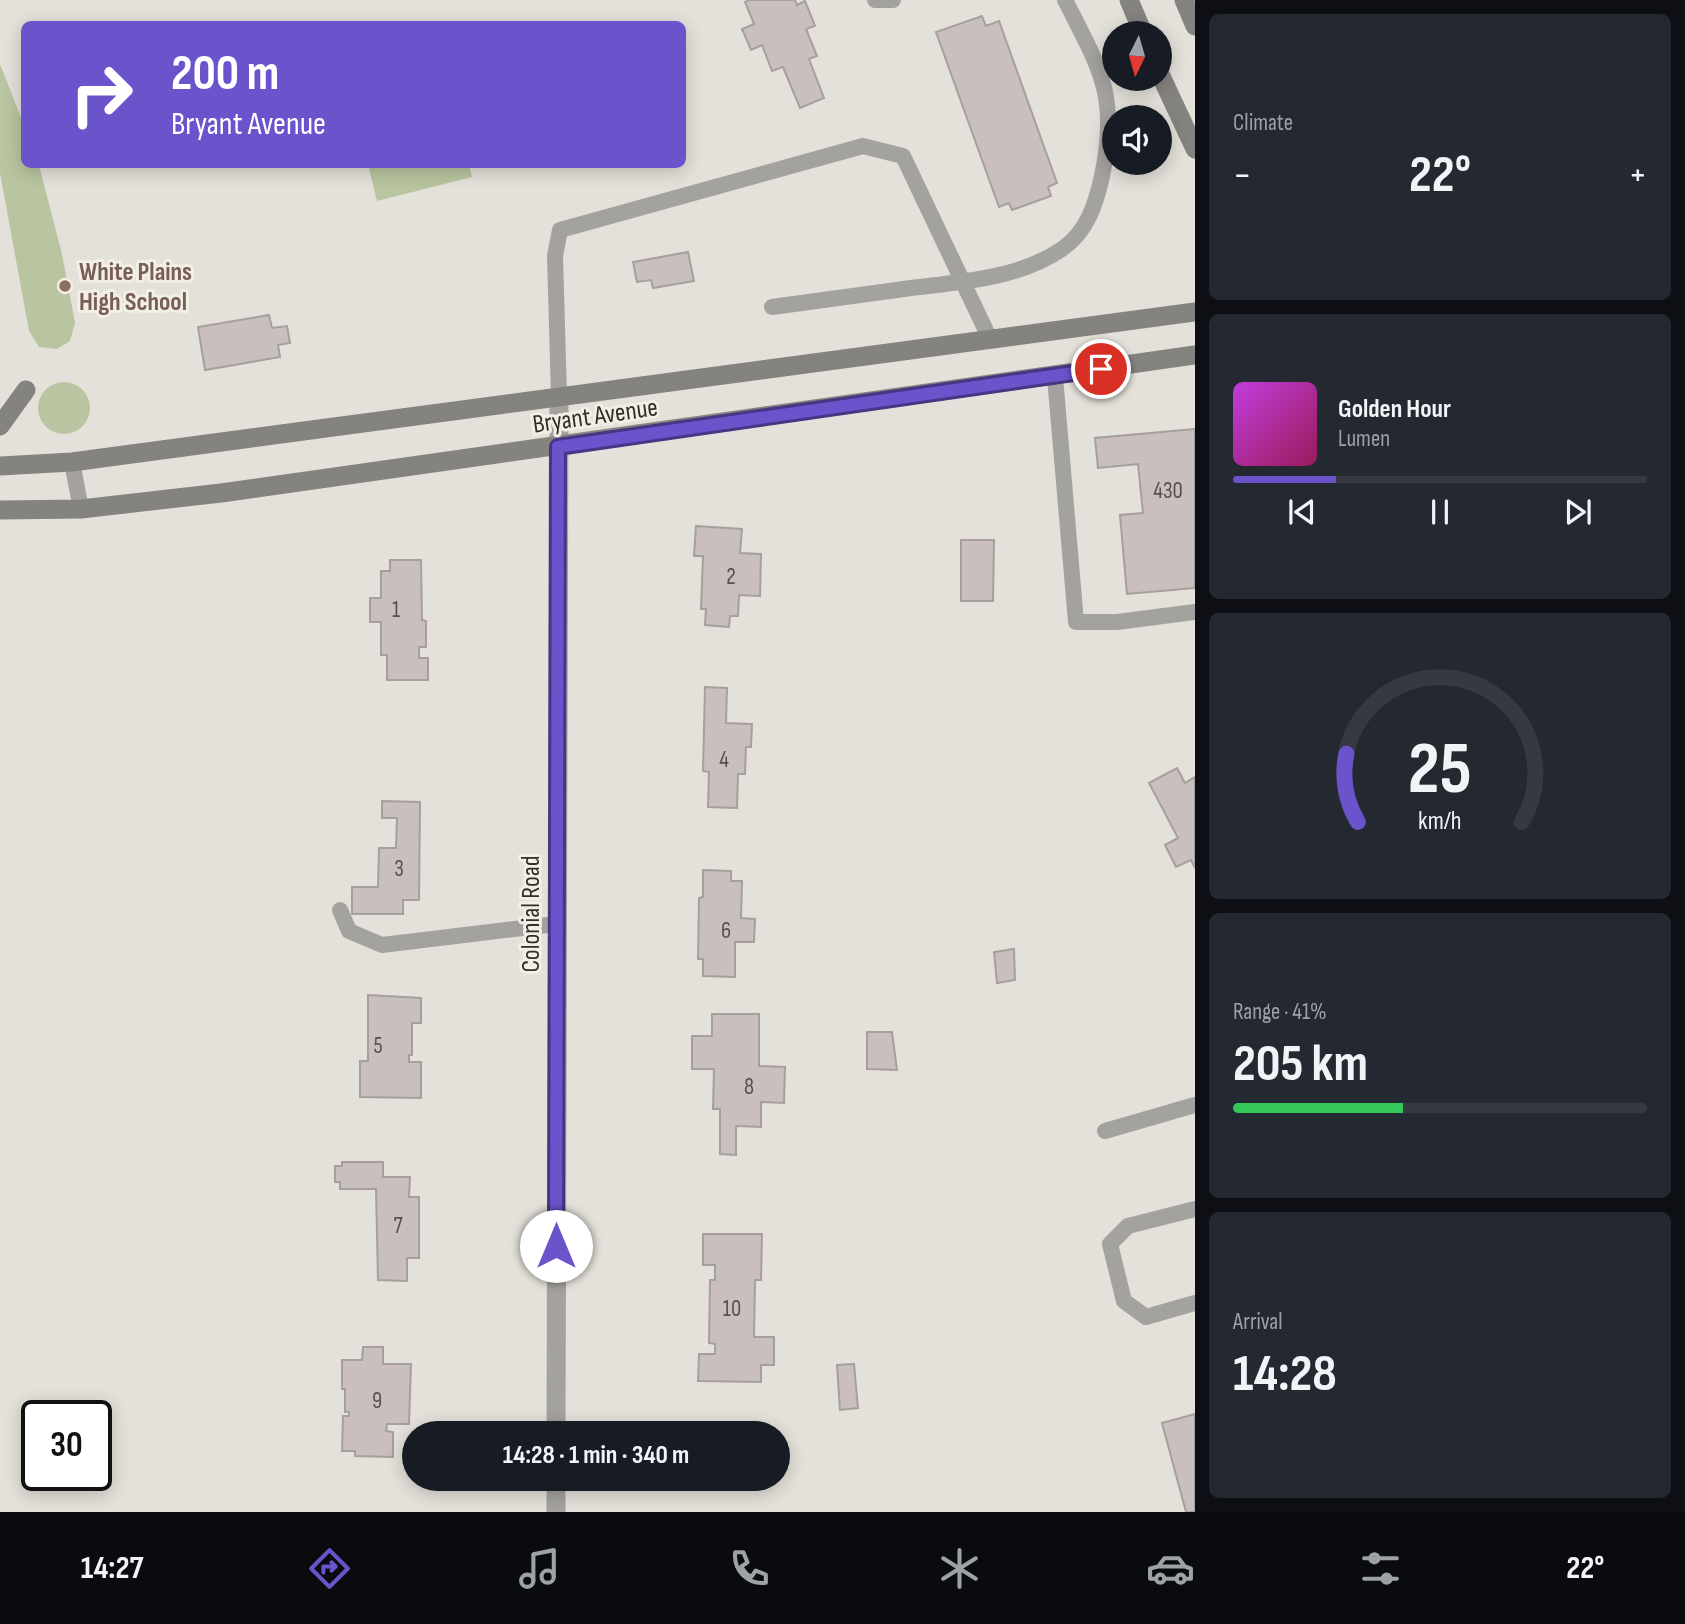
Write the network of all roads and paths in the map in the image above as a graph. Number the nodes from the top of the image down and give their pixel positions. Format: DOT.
graph roads {
  1 [pos="875,0"];
  2 [pos="893,0"];
  3 [pos="1065,0"];
  4 [pos="1129,0"];
  5 [pos="1184,0"];
  6 [pos="1138,21"];
  7 [pos="1195,26"];
  8 [pos="1168,91"];
  9 [pos="1195,149"];
  10 [pos="963,282"];
  11 [pos="772,307"];
  12 [pos="1195,312"];
  13 [pos="989,337"];
  14 [pos="1195,355"];
  15 [pos="1055,376"];
  16 [pos="26,390"];
  17 [pos="559,396"];
  18 [pos="0,426"];
  19 [pos="558,447"];
  20 [pos="72,463"];
  21 [pos="0,466"];
  22 [pos="81,509"];
  23 [pos="0,510"];
  24 [pos="1195,612"];
  25 [pos="340,910"];
  26 [pos="556,924"];
  27 [pos="1195,1105"];
  28 [pos="1105,1131"];
  29 [pos="1195,1209"];
  30 [pos="1195,1303"];
  31 [pos="556,1421"];
  32 [pos="556,1491"];
  33 [pos="556,1512"];
  1 -- 2 [label="lane"];
  3 -- 10 [label="lane"];
  4 -- 6 [label="main road"];
  5 -- 7 [label="main road"];
  8 -- 9 [label="main road"];
  10 -- 11 [label="lane"];
  10 -- 13 [label="lane"];
  10 -- 17 [label="lane"];
  12 -- 13 [label="main road, Bryant Avenue"];
  13 -- 17 [label="main road, Bryant Avenue"];
  14 -- 15 [label="main road, Bryant Avenue"];
  15 -- 19 [label="main road, Bryant Avenue"];
  15 -- 24 [label="lane"];
  16 -- 18 [label="main road"];
  17 -- 19 [label="street, Colonial Road"];
  17 -- 20 [label="main road, Bryant Avenue"];
  19 -- 22 [label="main road, Bryant Avenue"];
  19 -- 26 [label="street, Colonial Road"];
  20 -- 21 [label="main road, Bryant Avenue"];
  20 -- 22 [label="lane"];
  22 -- 23 [label="main road, Bryant Avenue"];
  25 -- 26 [label="lane"];
  26 -- 31 [label="street, Colonial Road"];
  27 -- 28 [label="lane"];
  29 -- 30 [label="lane"];
  32 -- 33 [label="street"];
}
